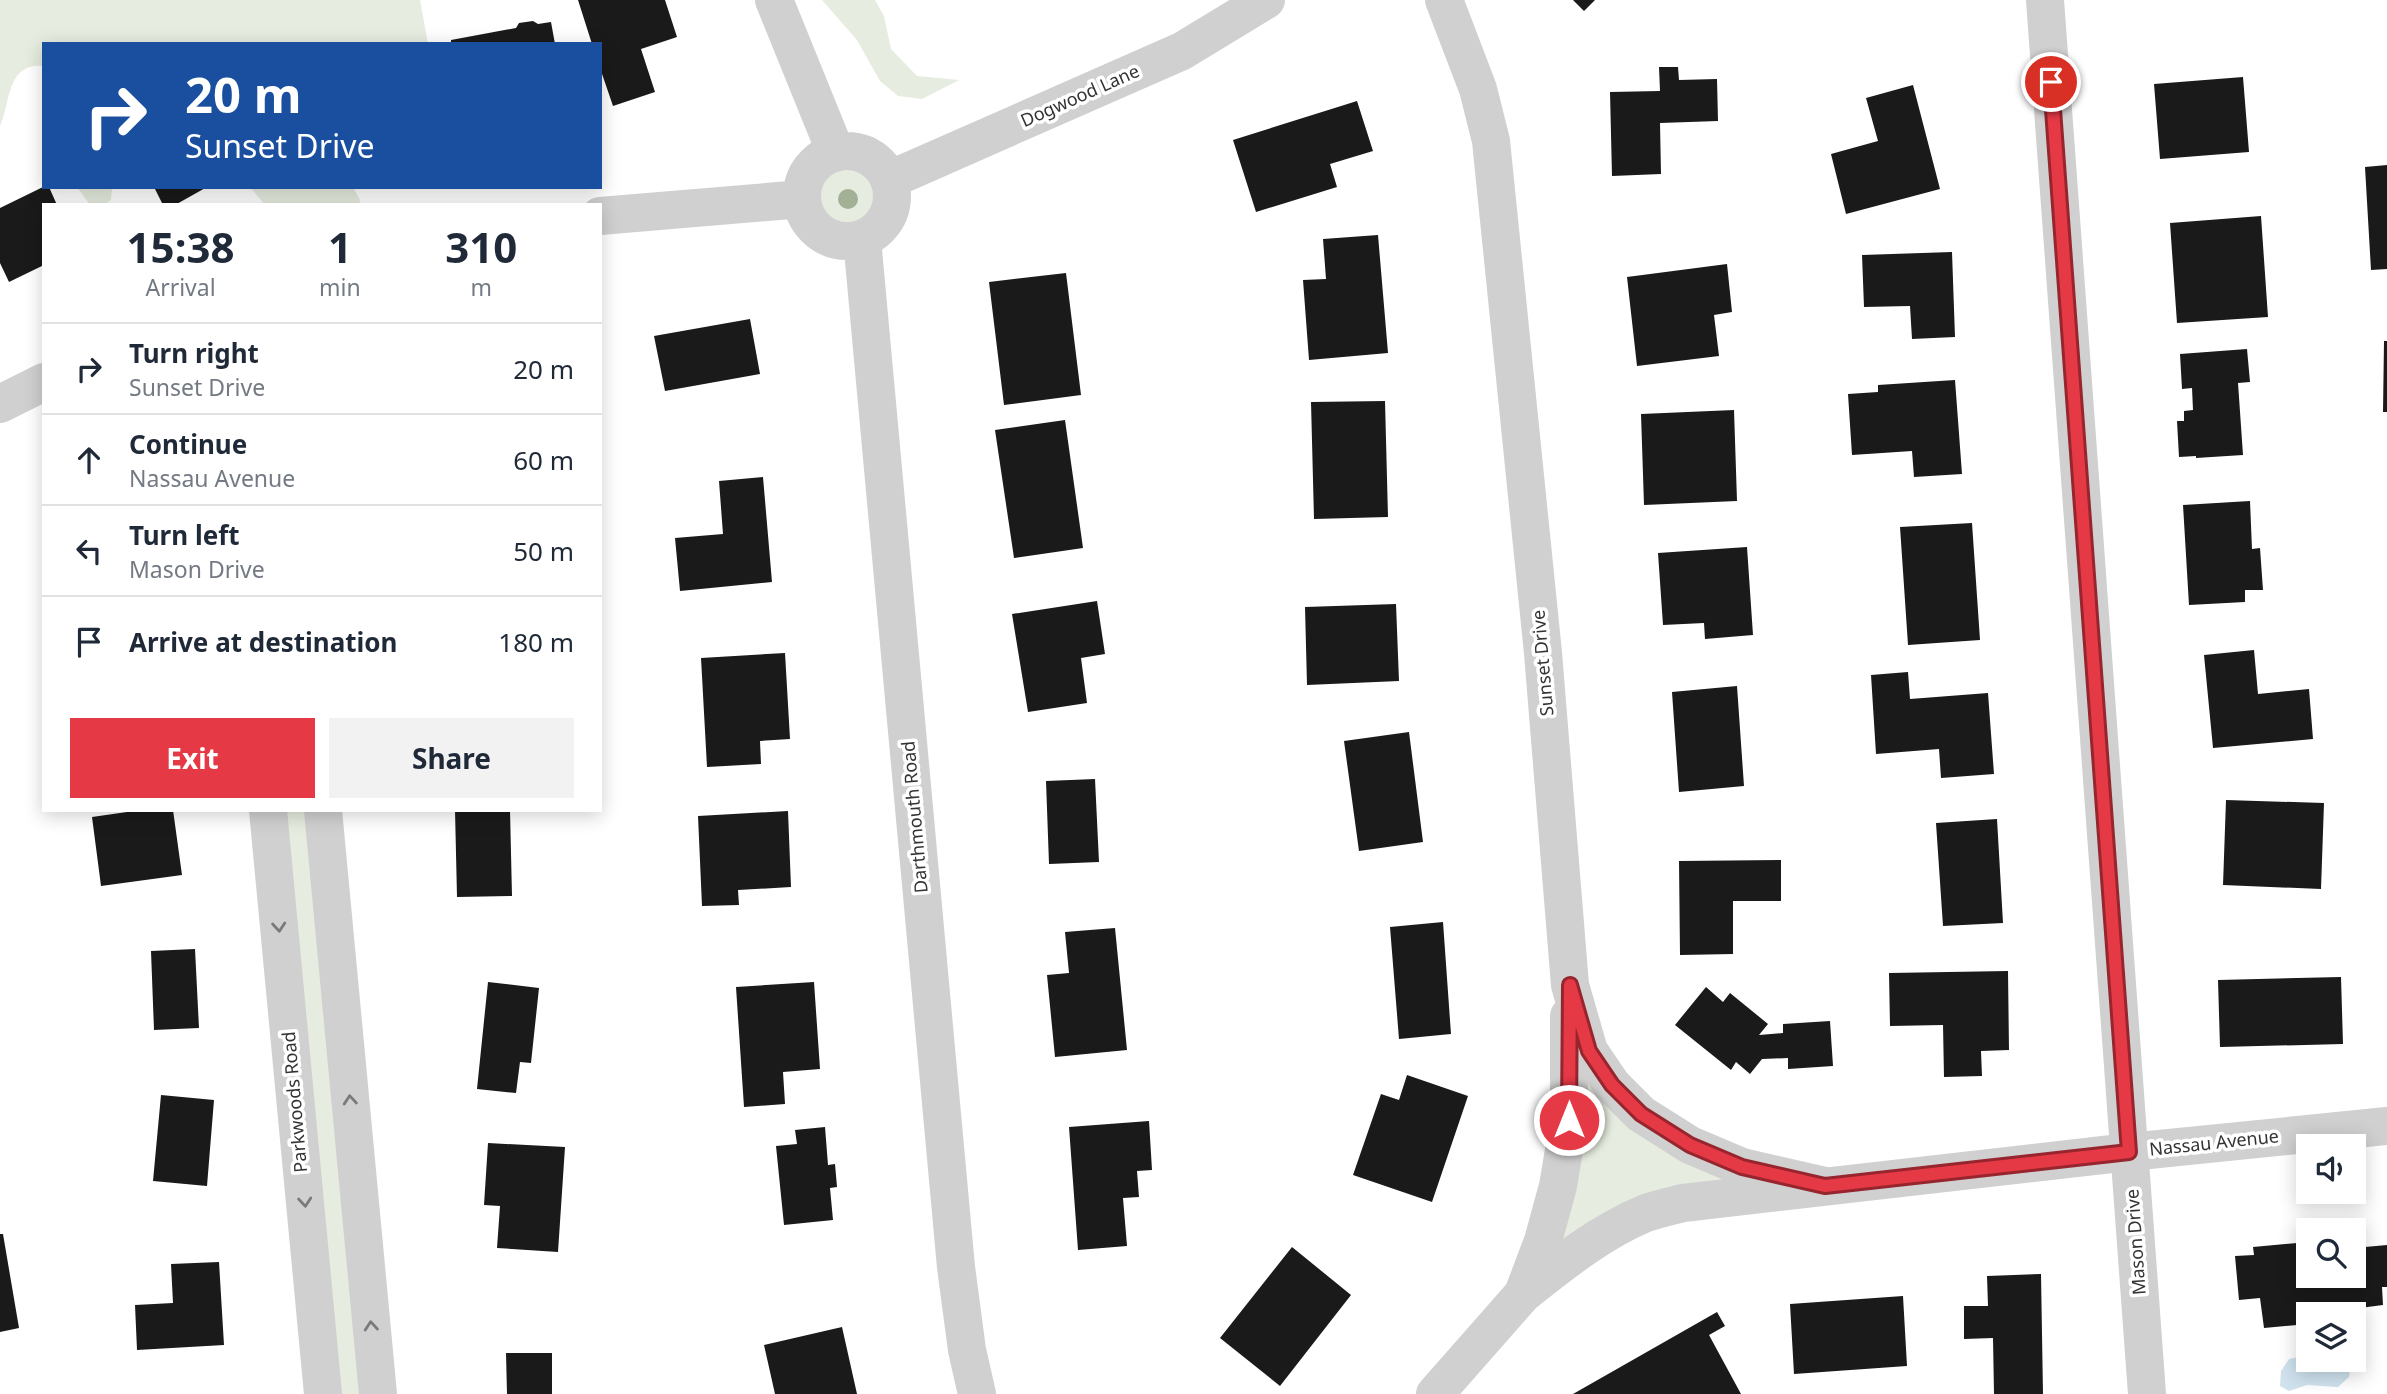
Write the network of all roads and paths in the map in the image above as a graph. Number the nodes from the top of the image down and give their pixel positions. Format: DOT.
graph roads {
  1 [pos="774,0"];
  2 [pos="1266,0"];
  3 [pos="1444,0"];
  4 [pos="2045,0"];
  5 [pos="836,153"];
  6 [pos="889,180"];
  7 [pos="802,199"];
  8 [pos="602,216"];
  9 [pos="862,239"];
  10 [pos="42,383"];
  11 [pos="0,404"];
  12 [pos="268,812"];
  13 [pos="323,812"];
  14 [pos="330,883"];
  15 [pos="275,887"];
  16 [pos="1570,985"];
  17 [pos="2387,1126"];
  18 [pos="2129,1152"];
  19 [pos="1825,1186"];
  20 [pos="1523,1294"];
  21 [pos="323,1394"];
  22 [pos="377,1394"];
  23 [pos="977,1394"];
  24 [pos="1435,1394"];
  25 [pos="2147,1394"];
  1 -- 5 [label="street"];
  2 -- 6 [label="street, Dogwood Lane"];
  3 -- 16 [label="street, Sunset Drive"];
  4 -- 18 [label="street, Mason Drive"];
  5 -- 6 [label="street"];
  5 -- 7 [label="street"];
  6 -- 9 [label="street"];
  7 -- 8 [label="street"];
  7 -- 9 [label="street"];
  9 -- 23 [label="street, Darthmouth Road"];
  10 -- 11 [label="street"];
  12 -- 15 [label="street, Parkwoods Road"];
  13 -- 14 [label="street"];
  14 -- 15 [label="street"];
  22 -- 14 [label="street, one-way"];
  15 -- 21 [label="street, Parkwoods Road, one-way"];
  16 -- 19 [label="street, Sunset Drive"];
  16 -- 20 [label="street"];
  17 -- 18 [label="street, Nassau Avenue"];
  18 -- 19 [label="street, Nassau Avenue"];
  18 -- 25 [label="street, Mason Drive"];
  19 -- 20 [label="street, Nassau Avenue"];
  20 -- 24 [label="street"];
}
